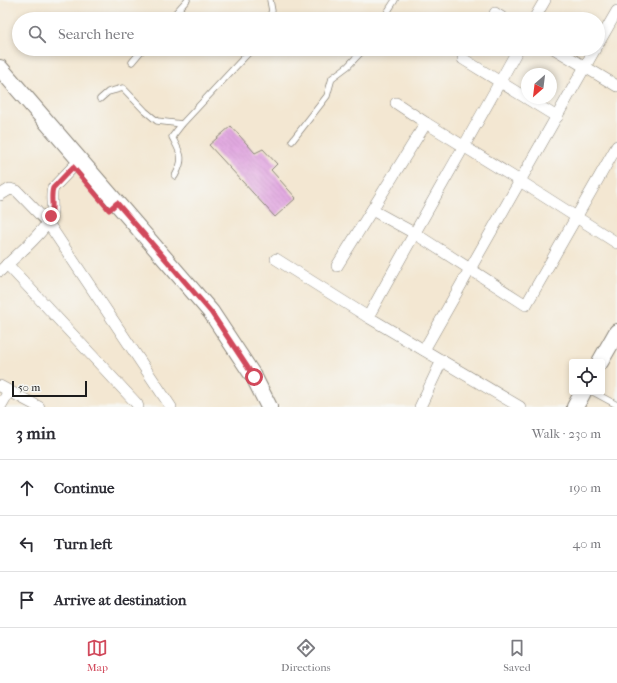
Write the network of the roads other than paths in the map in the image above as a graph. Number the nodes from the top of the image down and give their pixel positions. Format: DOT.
graph roads {
  1 [pos="187,0"];
  2 [pos="270,0"];
  3 [pos="395,0"];
  4 [pos="545,0"];
  5 [pos="617,11"];
  6 [pos="176,12"];
  7 [pos="272,12"];
  8 [pos="387,12"];
  9 [pos="538,12"];
  10 [pos="605,32"];
  11 [pos="137,56"];
  12 [pos="245,56"];
  13 [pos="357,56"];
  14 [pos="514,56"];
  15 [pos="567,56"];
  16 [pos="591,56"];
  17 [pos="463,59"];
  18 [pos="132,62"];
  19 [pos="585,67"];
  20 [pos="0,68"];
  21 [pos="0,82"];
  22 [pos="500,82"];
  23 [pos="617,86"];
  24 [pos="100,99"];
  25 [pos="396,103"];
  26 [pos="557,117"];
  27 [pos="426,123"];
  28 [pos="182,124"];
  29 [pos="292,141"];
  30 [pos="465,146"];
  31 [pos="617,146"];
  32 [pos="73,167"];
  33 [pos="175,176"];
  34 [pos="520,181"];
  35 [pos="0,195"];
  36 [pos="113,207"];
  37 [pos="372,210"];
  38 [pos="576,217"];
  39 [pos="48,223"];
  40 [pos="414,233"];
  41 [pos="617,243"];
  42 [pos="151,251"];
  43 [pos="276,258"];
  44 [pos="337,266"];
  45 [pos="4,268"];
  46 [pos="470,269"];
  47 [pos="368,317"];
  48 [pos="617,332"];
  49 [pos="424,350"];
  50 [pos="602,359"];
  51 [pos="442,360"];
  52 [pos="5,389"];
  53 [pos="581,395"];
  54 [pos="599,395"];
  55 [pos="617,405"];
  56 [pos="0,407"];
  57 [pos="39,407"];
  58 [pos="138,407"];
  59 [pos="171,407"];
  60 [pos="258,407"];
  61 [pos="269,407"];
  62 [pos="420,407"];
  63 [pos="520,407"];
  64 [pos="575,407"];
  1 -- 6 [label="lane"];
  2 -- 7 [label="lane"];
  3 -- 8 [label="lane"];
  4 -- 9 [label="street"];
  5 -- 10 [label="street"];
  11 -- 18 [label="lane"];
  12 -- 28 [label="lane"];
  13 -- 29 [label="lane"];
  14 -- 22 [label="street"];
  15 -- 19 [label="street"];
  16 -- 19 [label="street"];
  17 -- 22 [label="street"];
  19 -- 23 [label="street"];
  19 -- 26 [label="street"];
  20 -- 36 [label="main road"];
  21 -- 32 [label="main road"];
  22 -- 26 [label="street"];
  22 -- 30 [label="street"];
  24 -- 28 [label="lane"];
  25 -- 27 [label="street"];
  26 -- 34 [label="street"];
  27 -- 30 [label="street"];
  27 -- 37 [label="street"];
  28 -- 33 [label="lane"];
  30 -- 34 [label="street"];
  30 -- 40 [label="street"];
  31 -- 38 [label="street"];
  32 -- 36 [label="main road"];
  32 -- 39 [label="street"];
  34 -- 38 [label="street"];
  34 -- 46 [label="street"];
  35 -- 39 [label="street"];
  36 -- 42 [label="main road"];
  37 -- 40 [label="street"];
  37 -- 44 [label="street"];
  38 -- 41 [label="street"];
  38 -- 46 [label="street"];
  39 -- 45 [label="street"];
  39 -- 59 [label="street"];
  40 -- 46 [label="street"];
  40 -- 47 [label="street"];
  42 -- 60 [label="main road"];
  42 -- 61 [label="main road"];
  43 -- 47 [label="street"];
  45 -- 58 [label="street"];
  46 -- 49 [label="street"];
  47 -- 49 [label="street"];
  48 -- 50 [label="main road"];
  49 -- 51 [label="street"];
  51 -- 62 [label="street"];
  51 -- 63 [label="street"];
  52 -- 56 [label="street"];
  52 -- 57 [label="street"];
  53 -- 64 [label="main road"];
  54 -- 55 [label="lane"];
}
